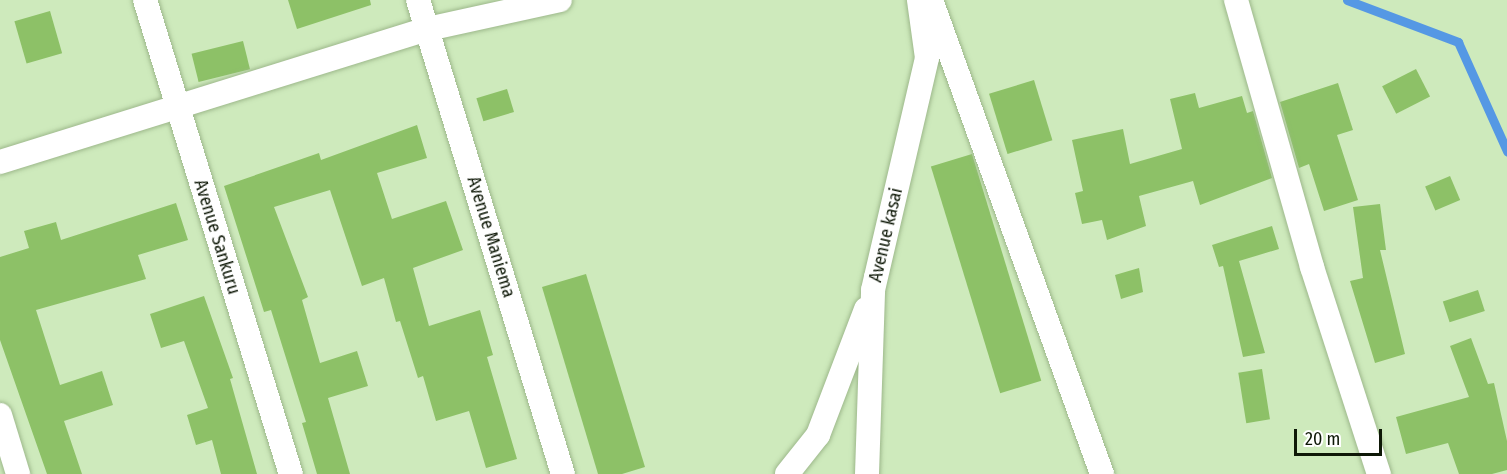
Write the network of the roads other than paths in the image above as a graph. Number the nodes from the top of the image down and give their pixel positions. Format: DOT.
graph roads {
  1 [pos="145,0"];
  2 [pos="418,0"];
  3 [pos="560,0"];
  4 [pos="919,0"];
  5 [pos="931,0"];
  6 [pos="1236,0"];
  7 [pos="428,30"];
  8 [pos="176,108"];
  9 [pos="0,162"];
  10 [pos="873,290"];
  11 [pos="0,415"];
  12 [pos="18,474"];
  13 [pos="291,474"];
  14 [pos="563,474"];
  15 [pos="787,474"];
  16 [pos="867,474"];
  17 [pos="1102,474"];
  18 [pos="1379,474"];
  1 -- 8 [label="street, Avenue Sankuru"];
  2 -- 7 [label="street, Avenue Maniema"];
  3 -- 7 [label="street"];
  4 -- 10 [label="street, Avenue kasai"];
  5 -- 17 [label="street"];
  6 -- 18 [label="street"];
  7 -- 8 [label="street"];
  7 -- 14 [label="street, Avenue Maniema"];
  8 -- 9 [label="street"];
  8 -- 13 [label="street, Avenue Sankuru"];
  10 -- 15 [label="street"];
  10 -- 16 [label="street, Avenue kasai"];
  11 -- 12 [label="street"];
}
